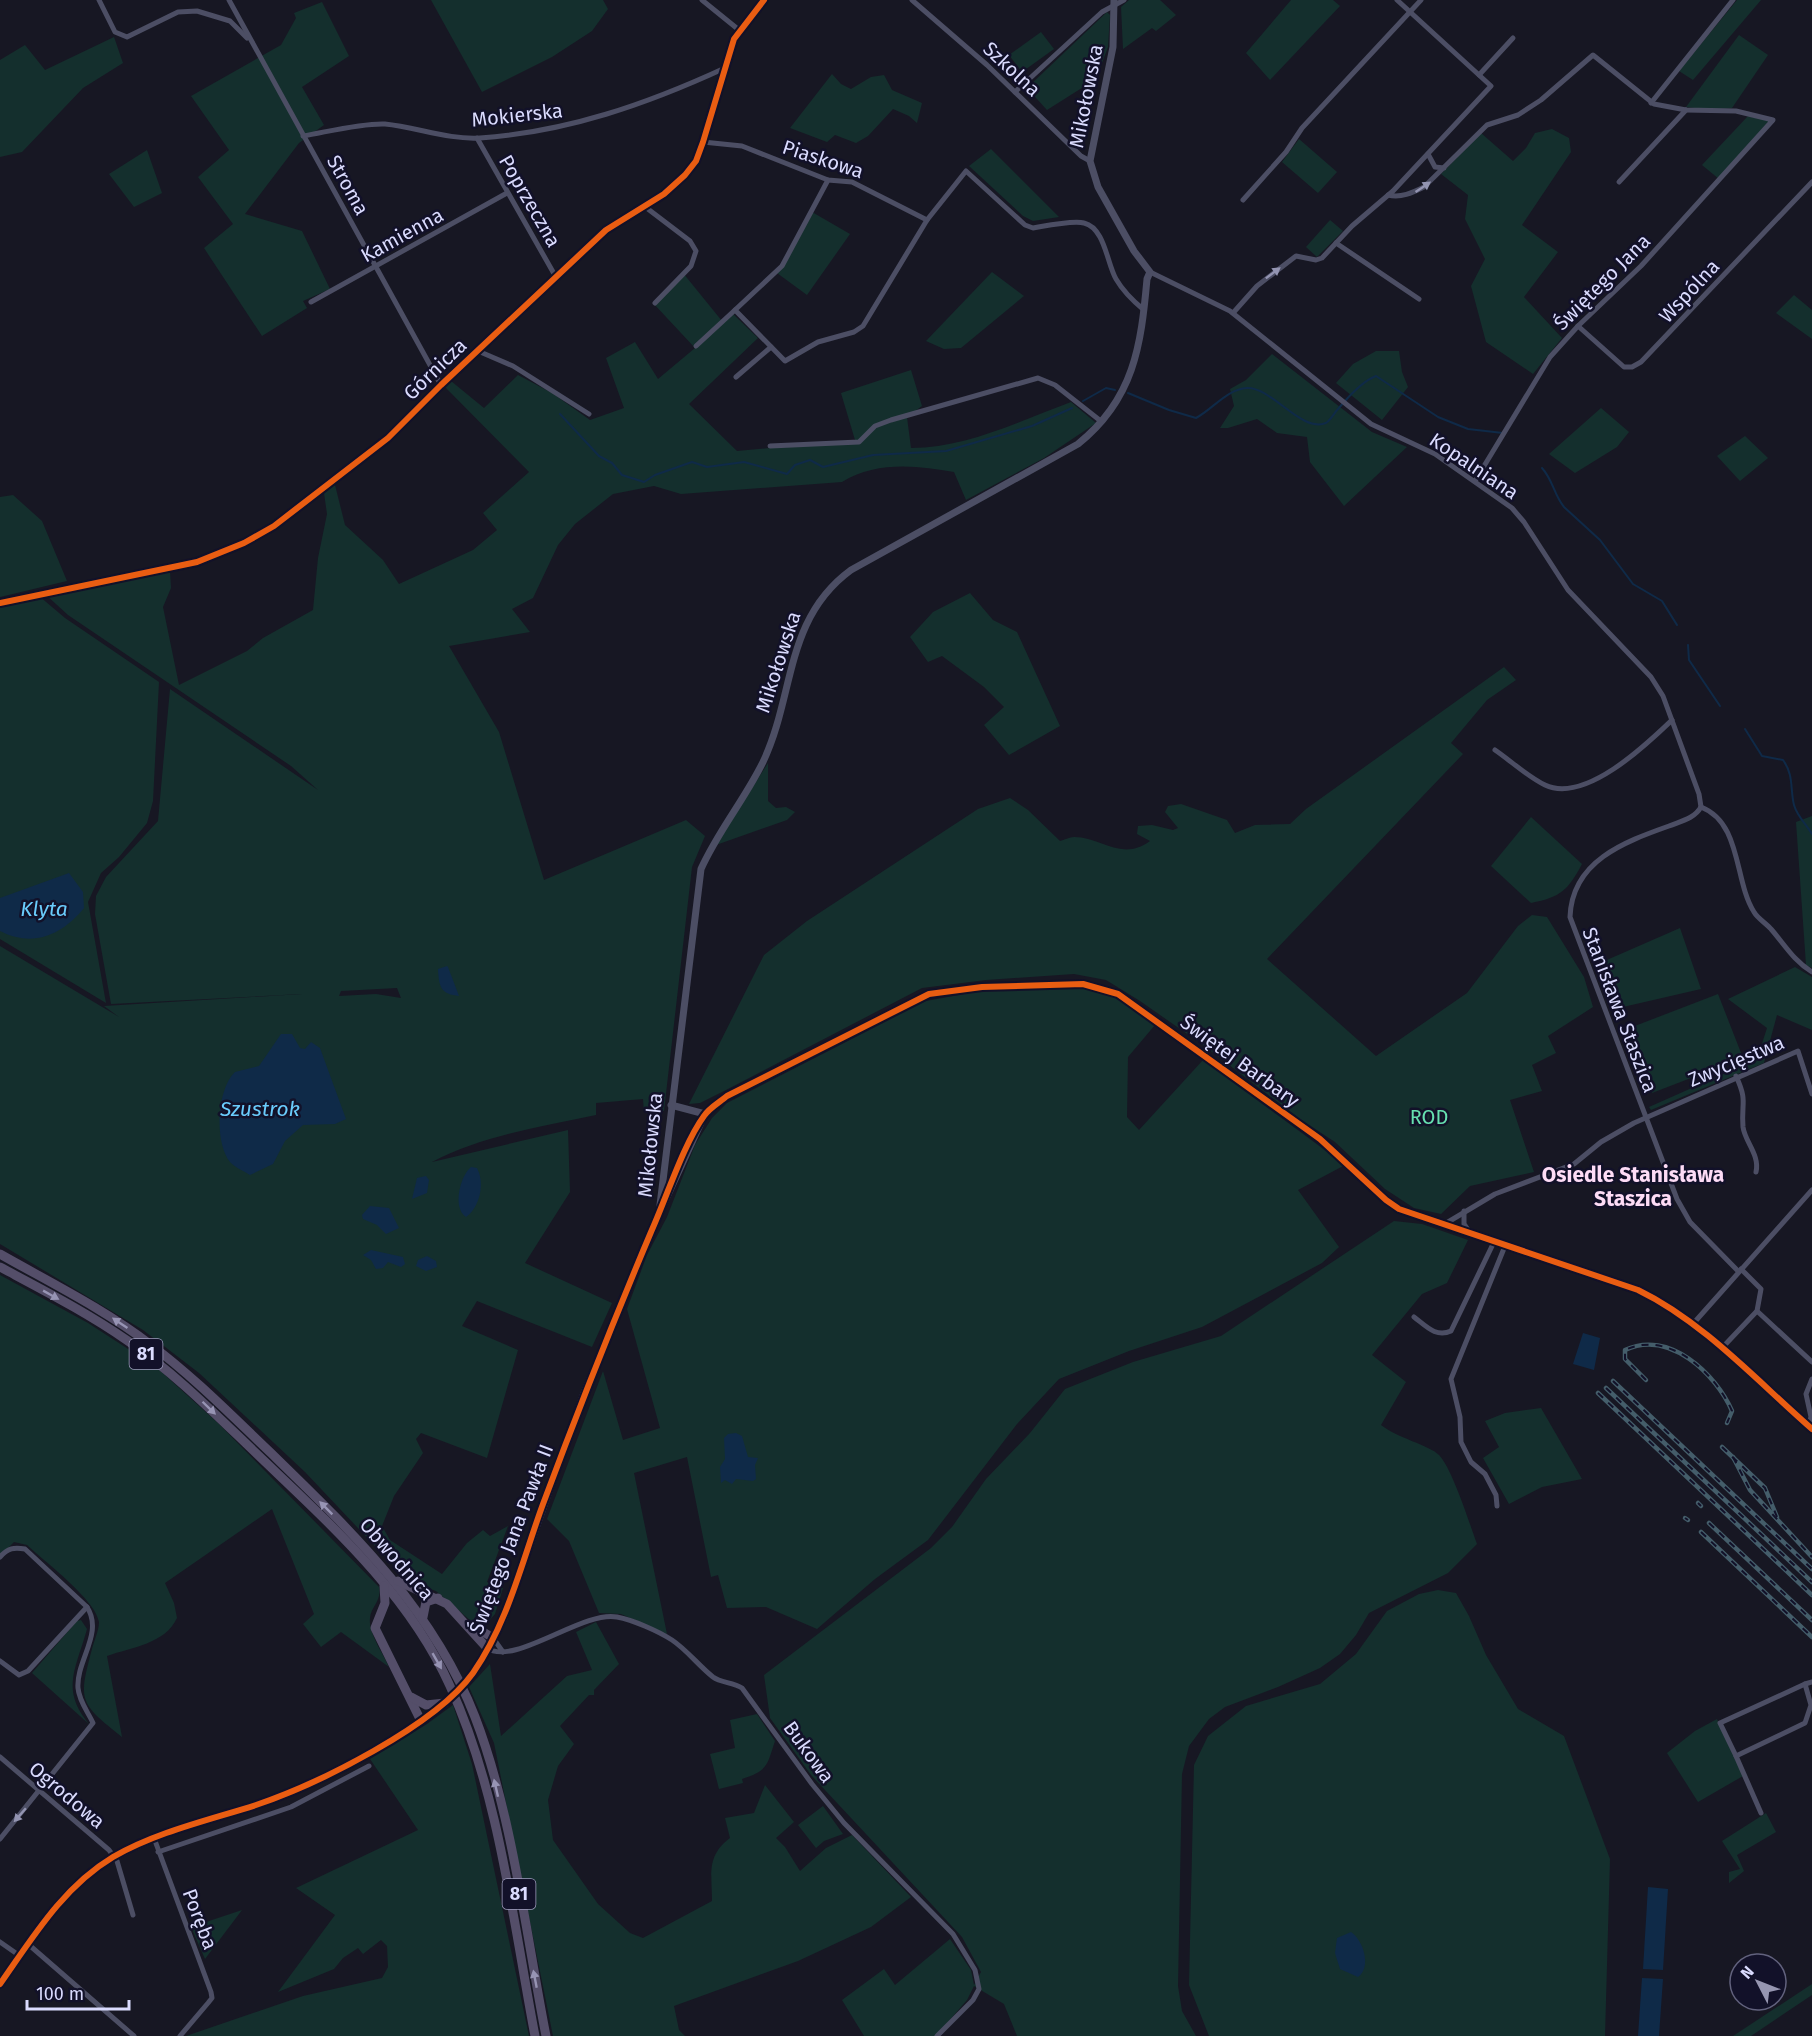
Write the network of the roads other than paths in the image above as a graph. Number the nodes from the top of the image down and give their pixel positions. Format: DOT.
graph roads {
  1 [pos="99,0"];
  2 [pos="229,0"];
  3 [pos="702,0"];
  4 [pos="764,0"];
  5 [pos="912,0"];
  6 [pos="1124,0"];
  7 [pos="1397,0"];
  8 [pos="1421,0"];
  9 [pos="1733,0"];
  10 [pos="1114,2"];
  11 [pos="1409,11"];
  12 [pos="739,30"];
  13 [pos="1513,38"];
  14 [pos="251,41"];
  15 [pos="725,68"];
  16 [pos="1479,75"];
  17 [pos="1016,92"];
  18 [pos="1651,102"];
  19 [pos="1686,110"];
  20 [pos="303,136"];
  21 [pos="477,138"];
  22 [pos="704,142"];
  23 [pos="1428,154"];
  24 [pos="1090,161"];
  25 [pos="1444,168"];
  26 [pos="828,180"];
  27 [pos="1619,182"];
  28 [pos="1812,182"];
  29 [pos="507,192"];
  30 [pos="1388,195"];
  31 [pos="1243,200"];
  32 [pos="644,206"];
  33 [pos="927,220"];
  34 [pos="1336,243"];
  35 [pos="376,268"];
  36 [pos="1150,272"];
  37 [pos="557,279"];
  38 [pos="1419,298"];
  39 [pos="312,302"];
  40 [pos="655,303"];
  41 [pos="735,310"];
  42 [pos="1144,310"];
  43 [pos="1233,313"];
  44 [pos="1578,326"];
  45 [pos="696,346"];
  46 [pos="771,347"];
  47 [pos="478,351"];
  48 [pos="736,377"];
  49 [pos="441,385"];
  50 [pos="589,414"];
  51 [pos="1102,422"];
  52 [pos="770,446"];
  53 [pos="1475,481"];
  54 [pos="0,603"];
  55 [pos="1672,720"];
  56 [pos="1495,750"];
  57 [pos="1701,807"];
  58 [pos="1812,972"];
  59 [pos="1736,1076"];
  60 [pos="1812,1094"];
  61 [pos="671,1105"];
  62 [pos="705,1114"];
  63 [pos="1645,1118"];
  64 [pos="1756,1172"];
  65 [pos="1812,1190"];
  66 [pos="1464,1211"];
  67 [pos="660,1212"];
  68 [pos="1442,1225"];
  69 [pos="1471,1234"];
  70 [pos="1494,1242"];
  71 [pos="1505,1246"];
  72 [pos="0,1254"];
  73 [pos="0,1267"];
  74 [pos="1739,1270"];
  75 [pos="1757,1311"];
  76 [pos="1414,1317"];
  77 [pos="1692,1325"];
  78 [pos="1721,1349"];
  79 [pos="1812,1362"];
  80 [pos="1812,1379"];
  81 [pos="1810,1427"];
  82 [pos="1497,1506"];
  83 [pos="0,1557"];
  84 [pos="396,1580"];
  85 [pos="382,1581"];
  86 [pos="438,1598"];
  87 [pos="87,1607"];
  88 [pos="381,1610"];
  89 [pos="406,1612"];
  90 [pos="423,1617"];
  91 [pos="465,1621"];
  92 [pos="493,1638"];
  93 [pos="487,1648"];
  94 [pos="502,1652"];
  95 [pos="0,1661"];
  96 [pos="1812,1682"];
  97 [pos="1805,1684"];
  98 [pos="411,1697"];
  99 [pos="445,1702"];
  100 [pos="421,1721"];
  101 [pos="1736,1756"];
  102 [pos="0,1757"];
  103 [pos="369,1766"];
  104 [pos="40,1792"];
  105 [pos="1761,1813"];
  106 [pos="154,1838"];
  107 [pos="0,1839"];
  108 [pos="158,1852"];
  109 [pos="115,1856"];
  110 [pos="133,1915"];
  111 [pos="0,1942"];
  112 [pos="28,1944"];
  113 [pos="20,1956"];
  114 [pos="0,1984"];
  115 [pos="134,2036"];
  116 [pos="180,2036"];
  117 [pos="535,2036"];
  118 [pos="546,2036"];
  119 [pos="937,2036"];
  1 -- 14 [label="street"];
  2 -- 14 [label="street, Stroma"];
  3 -- 12 [label="street"];
  4 -- 12 [label="street, Górnicza"];
  5 -- 17 [label="street, Szkolna"];
  6 -- 10 [label="street"];
  7 -- 11 [label="street"];
  8 -- 11 [label="street"];
  9 -- 18 [label="street"];
  10 -- 17 [label="street"];
  10 -- 24 [label="street, Mikołowska"];
  11 -- 16 [label="street"];
  11 -- 31 [label="street"];
  12 -- 15 [label="street, Górnicza"];
  13 -- 16 [label="street"];
  14 -- 20 [label="street, Stroma"];
  15 -- 21 [label="street, Mokierska"];
  15 -- 22 [label="street, Górnicza"];
  16 -- 23 [label="street"];
  17 -- 24 [label="street, Szkolna"];
  18 -- 19 [label="street"];
  18 -- 25 [label="street"];
  19 -- 27 [label="street"];
  19 -- 44 [label="street, Świętego Jana"];
  20 -- 21 [label="street, Mokierska"];
  20 -- 35 [label="street, Stroma"];
  21 -- 29 [label="street, Poprzeczna"];
  22 -- 26 [label="street, Piaskowa"];
  22 -- 32 [label="street, Górnicza"];
  23 -- 25 [label="street"];
  23 -- 30 [label="street"];
  24 -- 36 [label="street, Mikołowska"];
  30 -- 25 [label="street, one-way"];
  26 -- 33 [label="street, Piaskowa"];
  26 -- 41 [label="street"];
  28 -- 44 [label="street, Wspólna"];
  29 -- 35 [label="street, Kamienna"];
  29 -- 37 [label="street, Poprzeczna"];
  30 -- 34 [label="street"];
  32 -- 37 [label="street, Górnicza"];
  32 -- 40 [label="street"];
  33 -- 42 [label="street"];
  33 -- 46 [label="street"];
  34 -- 38 [label="street"];
  43 -- 34 [label="street, one-way"];
  35 -- 39 [label="street, Kamienna"];
  35 -- 49 [label="street, Stroma"];
  36 -- 42 [label="street, Mikołowska"];
  36 -- 43 [label="street, Kopalniana"];
  37 -- 47 [label="street, Górnicza"];
  41 -- 45 [label="street"];
  41 -- 46 [label="street"];
  42 -- 51 [label="street, Mikołowska"];
  43 -- 53 [label="street, Kopalniana"];
  44 -- 53 [label="street, Świętego Jana"];
  46 -- 48 [label="street"];
  47 -- 49 [label="street, Górnicza"];
  47 -- 50 [label="street"];
  49 -- 54 [label="street, Górnicza"];
  51 -- 52 [label="street"];
  51 -- 61 [label="street, Mikołowska"];
  53 -- 55 [label="street, Kopalniana"];
  55 -- 56 [label="street"];
  55 -- 57 [label="street, Kopalniana"];
  57 -- 58 [label="street"];
  57 -- 63 [label="street, Stanisława Staszica"];
  59 -- 60 [label="street, Zwycięstwa"];
  59 -- 63 [label="street, Zwycięstwa"];
  59 -- 64 [label="street"];
  61 -- 62 [label="street"];
  61 -- 67 [label="street, Mikołowska"];
  62 -- 67 [label="street, Świętej Barbary"];
  62 -- 68 [label="street, Świętej Barbary"];
  63 -- 66 [label="street, Stanisława Staszica"];
  63 -- 74 [label="street, Stanisława Staszica"];
  65 -- 74 [label="street"];
  66 -- 68 [label="street, Stanisława Staszica"];
  66 -- 69 [label="street"];
  67 -- 92 [label="street, Świętego Jana Pawła II"];
  68 -- 69 [label="street, Świętej Barbary"];
  69 -- 70 [label="street, Świętej Barbary"];
  70 -- 71 [label="street, Świętej Barbary"];
  70 -- 76 [label="street"];
  71 -- 77 [label="street, Świętej Barbary"];
  71 -- 82 [label="street"];
  84 -- 72 [label="main road, Obwodnica / 81, one-way"];
  73 -- 85 [label="main road, Obwodnica / 81, one-way"];
  74 -- 75 [label="street, Stanisława Staszica"];
  74 -- 77 [label="street"];
  75 -- 78 [label="street"];
  75 -- 79 [label="street"];
  77 -- 78 [label="street, Świętej Barbary"];
  78 -- 81 [label="street, Świętej Barbary"];
  80 -- 81 [label="street"];
  83 -- 87 [label="street"];
  84 -- 86 [label="main road"];
  84 -- 90 [label="main road, Obwodnica / 81"];
  85 -- 88 [label="main road"];
  85 -- 89 [label="main road, Obwodnica / 81"];
  86 -- 90 [label="main road"];
  86 -- 91 [label="main road"];
  87 -- 95 [label="street"];
  87 -- 104 [label="street"];
  88 -- 89 [label="main road"];
  88 -- 98 [label="main road"];
  89 -- 117 [label="main road, Obwodnica / 81, one-way"];
  118 -- 90 [label="main road, Obwodnica / 81, one-way"];
  91 -- 92 [label="main road"];
  91 -- 93 [label="main road"];
  92 -- 93 [label="street, Świętego Jana Pawła II"];
  92 -- 94 [label="street"];
  93 -- 94 [label="street"];
  93 -- 99 [label="street, Świętego Jana Pawła II, bridge"];
  94 -- 119 [label="street, Bukowa"];
  96 -- 97 [label="street"];
  97 -- 101 [label="street"];
  97 -- 101 [label="street"];
  98 -- 99 [label="main road"];
  98 -- 100 [label="main road"];
  99 -- 100 [label="street, Świętego Jana Pawła II"];
  100 -- 106 [label="street, Świętego Jana Pawła II"];
  101 -- 105 [label="street"];
  102 -- 104 [label="street, Ogrodowa"];
  103 -- 108 [label="street"];
  104 -- 107 [label="street, one-way"];
  104 -- 109 [label="street, Ogrodowa"];
  106 -- 108 [label="street, Poręba"];
  106 -- 109 [label="street, Świętego Jana Pawła II"];
  108 -- 116 [label="street, Poręba"];
  109 -- 110 [label="street"];
  109 -- 112 [label="street, Świętego Jana Pawła II"];
  111 -- 113 [label="street"];
  112 -- 113 [label="street, Świętego Jana Pawła II"];
  112 -- 115 [label="street"];
  113 -- 114 [label="street, Świętego Jana Pawła II"];
}
